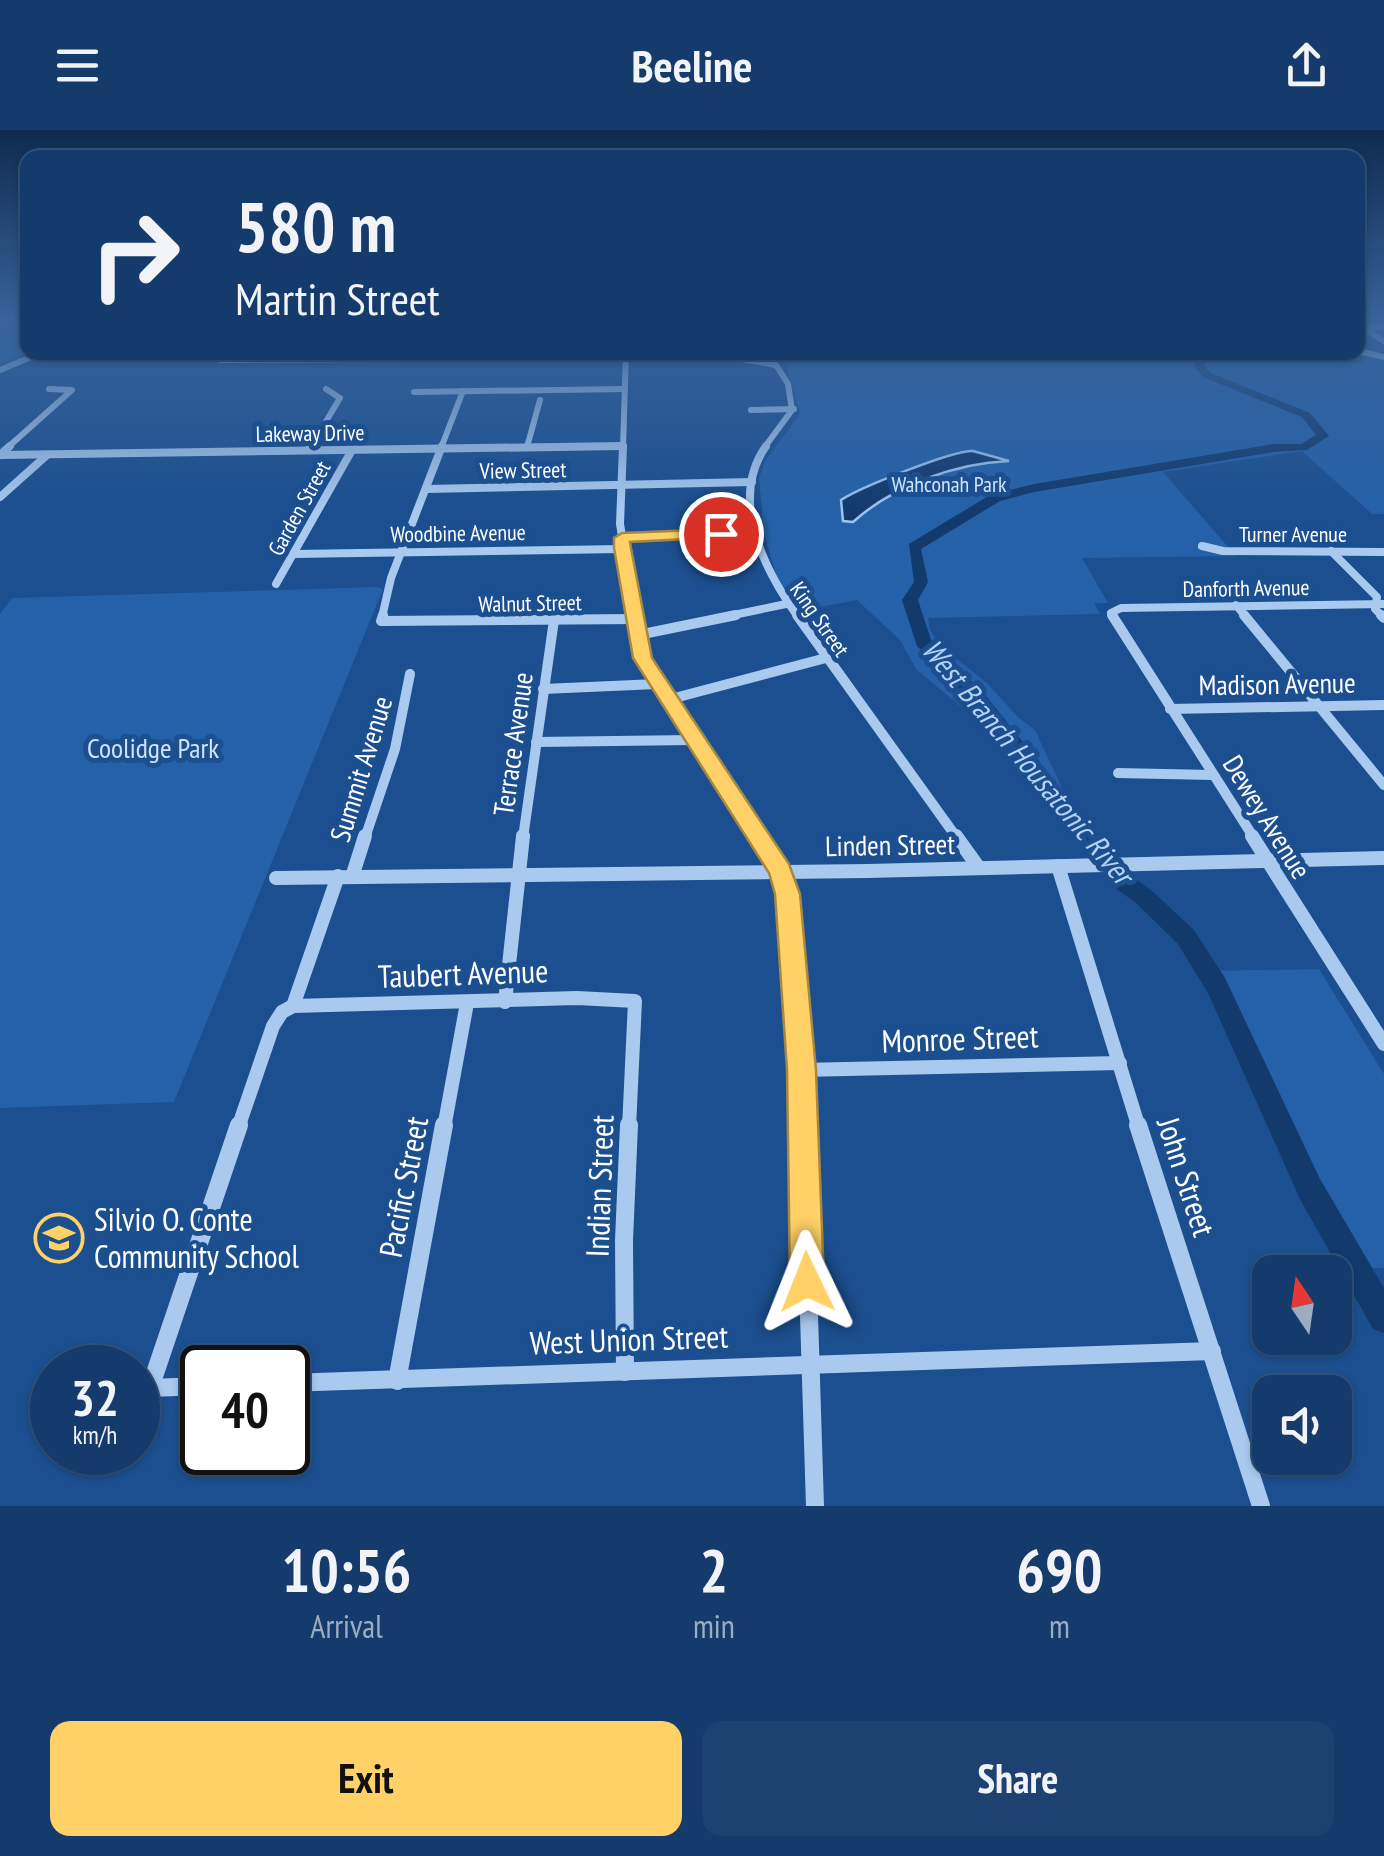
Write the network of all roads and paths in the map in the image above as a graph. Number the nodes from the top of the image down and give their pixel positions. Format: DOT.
graph roads {
  1 [pos="623,383"];
  2 [pos="785,383"];
  3 [pos="623,388"];
  4 [pos="48,389"];
  5 [pos="326,389"];
  6 [pos="463,390"];
  7 [pos="414,392"];
  8 [pos="540,400"];
  9 [pos="794,408"];
  10 [pos="751,410"];
  11 [pos="621,446"];
  12 [pos="528,447"];
  13 [pos="440,448"];
  14 [pos="309,450"];
  15 [pos="352,450"];
  16 [pos="46,454"];
  17 [pos="0,455"];
  18 [pos="752,482"];
  19 [pos="621,486"];
  20 [pos="426,489"];
  21 [pos="0,497"];
  22 [pos="756,534"];
  23 [pos="622,543"];
  24 [pos="1202,546"];
  25 [pos="1331,551"];
  26 [pos="400,552"];
  27 [pos="1384,552"];
  28 [pos="294,554"];
  29 [pos="276,584"];
  30 [pos="786,604"];
  31 [pos="1379,604"];
  32 [pos="1236,605"];
  33 [pos="1112,614"];
  34 [pos="1384,618"];
  35 [pos="554,620"];
  36 [pos="635,620"];
  37 [pos="638,635"];
  38 [pos="826,658"];
  39 [pos="410,674"];
  40 [pos="657,684"];
  41 [pos="543,690"];
  42 [pos="667,700"];
  43 [pos="1384,704"];
  44 [pos="1322,706"];
  45 [pos="1170,708"];
  46 [pos="693,740"];
  47 [pos="536,742"];
  48 [pos="1118,773"];
  49 [pos="1212,775"];
  50 [pos="1384,785"];
  51 [pos="1384,858"];
  52 [pos="1266,862"];
  53 [pos="1058,866"];
  54 [pos="979,868"];
  55 [pos="781,871"];
  56 [pos="518,874"];
  57 [pos="345,877"];
  58 [pos="276,878"];
  59 [pos="635,1001"];
  60 [pos="505,1002"];
  61 [pos="467,1004"];
  62 [pos="293,1006"];
  63 [pos="1384,1044"];
  64 [pos="1120,1063"];
  65 [pos="801,1070"];
  66 [pos="1212,1351"];
  67 [pos="809,1361"];
  68 [pos="625,1372"];
  69 [pos="397,1381"];
  70 [pos="310,1383"];
  71 [pos="180,1387"];
  72 [pos="815,1506"];
  73 [pos="1260,1506"];
  1 -- 3 [label="street"];
  2 -- 9 [label="street"];
  3 -- 6 [label="street"];
  3 -- 11 [label="street"];
  4 -- 17 [label="street"];
  5 -- 14 [label="street"];
  6 -- 7 [label="street"];
  6 -- 13 [label="street"];
  8 -- 12 [label="street"];
  9 -- 10 [label="street"];
  9 -- 18 [label="street"];
  11 -- 12 [label="street, Lakeway Drive"];
  11 -- 19 [label="street"];
  12 -- 13 [label="street, Lakeway Drive"];
  13 -- 15 [label="street, Lakeway Drive"];
  13 -- 20 [label="street"];
  14 -- 15 [label="street, Lakeway Drive"];
  14 -- 16 [label="street, Lakeway Drive"];
  15 -- 28 [label="street, Garden Street"];
  16 -- 17 [label="street, Lakeway Drive"];
  16 -- 21 [label="street"];
  18 -- 19 [label="street, View Street"];
  18 -- 22 [label="street, King Street"];
  19 -- 20 [label="street, View Street"];
  19 -- 23 [label="street"];
  20 -- 26 [label="street"];
  22 -- 23 [label="street, Woodbine Avenue"];
  22 -- 30 [label="street, King Street"];
  23 -- 26 [label="street, Woodbine Avenue"];
  23 -- 36 [label="street"];
  24 -- 25 [label="street, Turner Avenue"];
  25 -- 27 [label="street, Turner Avenue"];
  25 -- 31 [label="street"];
  26 -- 28 [label="street, Woodbine Avenue"];
  26 -- 35 [label="street, Walnut Street"];
  28 -- 29 [label="street, Garden Street"];
  30 -- 37 [label="street"];
  30 -- 38 [label="street, King Street"];
  31 -- 32 [label="street, Danforth Avenue"];
  31 -- 34 [label="street"];
  32 -- 33 [label="street, Danforth Avenue"];
  32 -- 44 [label="street"];
  33 -- 45 [label="street, Dewey Avenue"];
  35 -- 36 [label="street, Walnut Street"];
  35 -- 41 [label="street, Terrace Avenue"];
  36 -- 37 [label="street"];
  37 -- 40 [label="street"];
  38 -- 42 [label="street"];
  38 -- 54 [label="street, King Street"];
  39 -- 57 [label="street, Summit Avenue"];
  40 -- 41 [label="street"];
  40 -- 42 [label="street"];
  41 -- 47 [label="street, Terrace Avenue"];
  42 -- 46 [label="street"];
  43 -- 44 [label="street, Madison Avenue"];
  44 -- 45 [label="street, Madison Avenue"];
  44 -- 50 [label="street"];
  45 -- 49 [label="street, Dewey Avenue"];
  46 -- 47 [label="street"];
  46 -- 55 [label="street"];
  47 -- 56 [label="street, Terrace Avenue"];
  48 -- 49 [label="street"];
  49 -- 52 [label="street, Dewey Avenue"];
  51 -- 52 [label="street, Linden Street"];
  52 -- 53 [label="street, Linden Street"];
  52 -- 63 [label="street, Dewey Avenue"];
  53 -- 54 [label="street, Linden Street"];
  53 -- 64 [label="street, John Street"];
  54 -- 55 [label="street, Linden Street"];
  55 -- 56 [label="street, Linden Street"];
  55 -- 65 [label="street"];
  56 -- 57 [label="street, Linden Street"];
  56 -- 60 [label="street, Terrace Avenue"];
  57 -- 58 [label="street, Linden Street"];
  57 -- 62 [label="street, Summit Avenue"];
  59 -- 60 [label="street, Taubert Avenue"];
  59 -- 68 [label="street, Indian Street"];
  60 -- 61 [label="street, Taubert Avenue"];
  61 -- 62 [label="street, Taubert Avenue"];
  61 -- 69 [label="street, Pacific Street"];
  62 -- 71 [label="street, Summit Avenue"];
  64 -- 65 [label="street, Monroe Street"];
  64 -- 66 [label="street, John Street"];
  65 -- 67 [label="street"];
  66 -- 67 [label="street, West Union Street"];
  66 -- 73 [label="street, John Street"];
  67 -- 68 [label="street, West Union Street"];
  67 -- 72 [label="street"];
  68 -- 69 [label="street, West Union Street"];
  69 -- 70 [label="street, West Union Street"];
}
